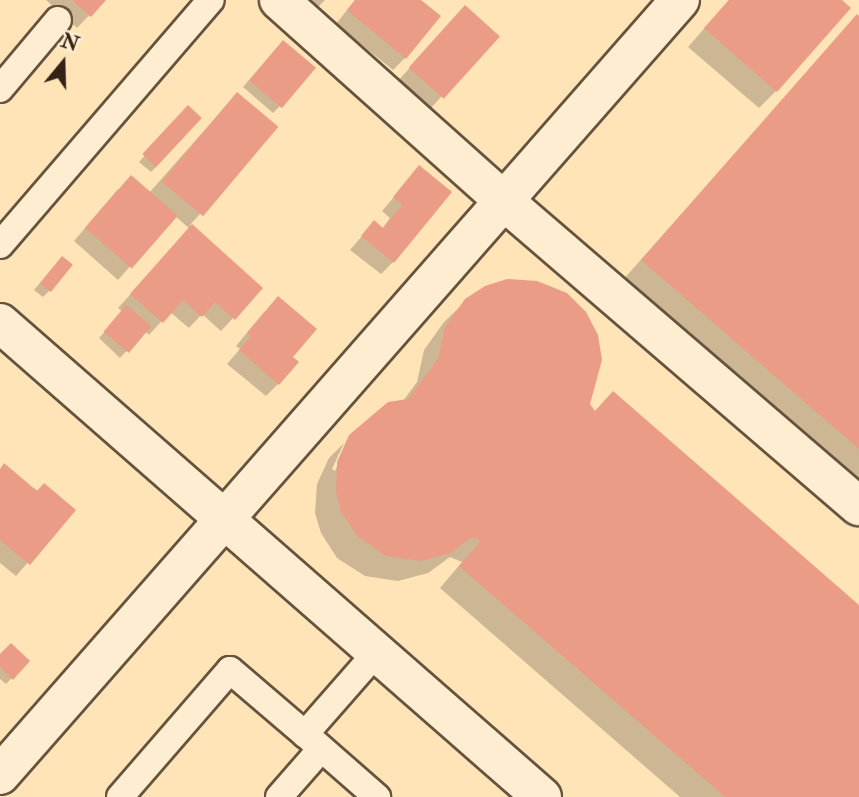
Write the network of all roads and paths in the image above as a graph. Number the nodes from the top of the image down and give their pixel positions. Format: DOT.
graph roads {
  1 [pos="211,0"];
  2 [pos="279,0"];
  3 [pos="680,0"];
  4 [pos="58,20"];
  5 [pos="0,89"];
  6 [pos="504,201"];
  7 [pos="0,245"];
  8 [pos="0,323"];
  9 [pos="859,506"];
  10 [pos="223,521"];
  11 [pos="376,653"];
  12 [pos="313,742"];
  13 [pos="0,775"];
  14 [pos="120,797"];
  15 [pos="279,797"];
  16 [pos="377,797"];
  17 [pos="542,797"];
  1 -- 7 [label="lane"];
  2 -- 6 [label="street"];
  3 -- 6 [label="street"];
  4 -- 5 [label="lane"];
  6 -- 9 [label="street"];
  6 -- 10 [label="street"];
  8 -- 10 [label="street"];
  10 -- 11 [label="street"];
  10 -- 13 [label="street"];
  11 -- 12 [label="lane"];
  11 -- 17 [label="street"];
  12 -- 14 [label="lane"];
  12 -- 15 [label="lane"];
  12 -- 16 [label="lane"];
}
